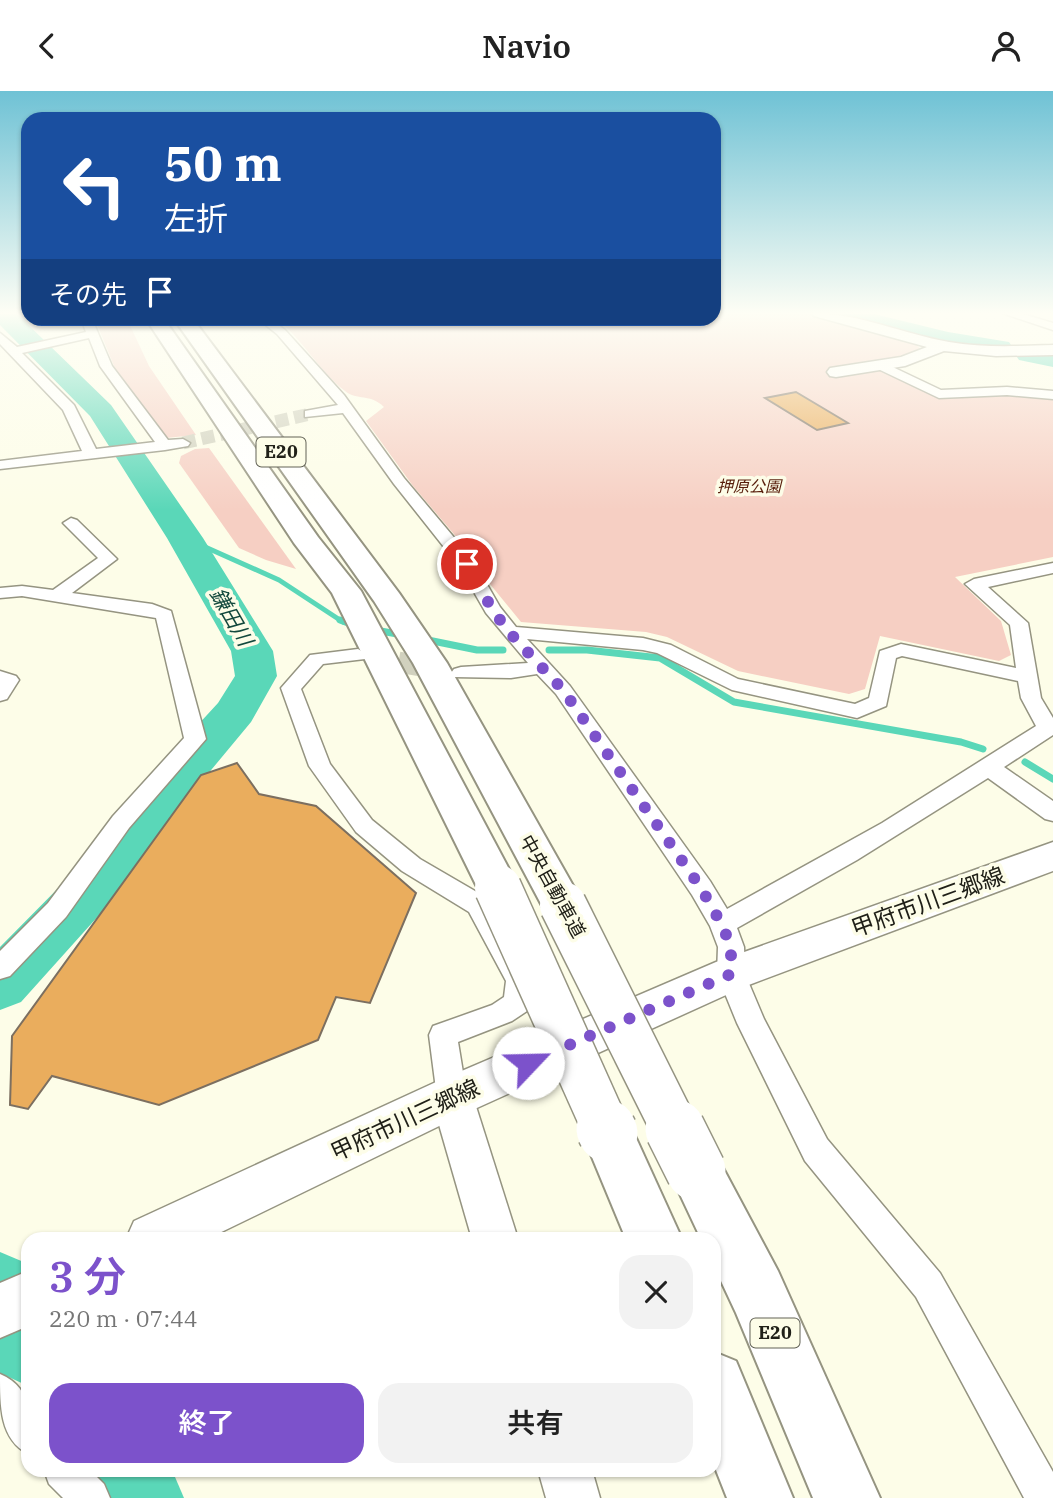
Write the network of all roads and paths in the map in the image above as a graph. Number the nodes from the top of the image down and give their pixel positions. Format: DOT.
graph roads {
  1 [pos="41,379"];
  2 [pos="114,379"];
  3 [pos="196,379"];
  4 [pos="227,379"];
  5 [pos="321,379"];
  6 [pos="908,379"];
  7 [pos="1053,395"];
  8 [pos="346,408"];
  9 [pos="310,414"];
  10 [pos="183,443"];
  11 [pos="158,448"];
  12 [pos="96,455"];
  13 [pos="0,465"];
  14 [pos="71,523"];
  15 [pos="1053,568"];
  16 [pos="0,593"];
  17 [pos="55,597"];
  18 [pos="509,632"];
  19 [pos="369,654"];
  20 [pos="542,667"];
  21 [pos="445,668"];
  22 [pos="0,677"];
  23 [pos="1028,677"];
  24 [pos="0,695"];
  25 [pos="1051,726"];
  26 [pos="990,768"];
  27 [pos="1053,813"];
  28 [pos="1053,856"];
  29 [pos="722,925"];
  30 [pos="0,968"];
  31 [pos="731,974"];
  32 [pos="452,1097"];
  33 [pos="167,1232"];
  34 [pos="493,1232"];
  35 [pos="651,1232"];
  36 [pos="21,1301"];
  37 [pos="0,1311"];
  38 [pos="0,1393"];
  39 [pos="721,1400"];
  40 [pos="21,1424"];
  41 [pos="70,1477"];
  42 [pos="567,1477"];
  43 [pos="90,1498"];
  44 [pos="573,1498"];
  45 [pos="760,1498"];
  46 [pos="847,1498"];
  47 [pos="1046,1498"];
  1 -- 12 [label="street"];
  2 -- 11 [label="street"];
  3 -- 19 [label="highway, E20"];
  4 -- 21 [label="highway, 中央自動車道 / E20"];
  5 -- 8 [label="street"];
  6 -- 7 [label="street"];
  8 -- 9 [label="street"];
  8 -- 18 [label="street"];
  10 -- 11 [label="street"];
  11 -- 12 [label="street"];
  12 -- 13 [label="street"];
  14 -- 17 [label="street"];
  15 -- 23 [label="street"];
  16 -- 17 [label="street"];
  17 -- 30 [label="street"];
  18 -- 20 [label="street"];
  18 -- 23 [label="street"];
  19 -- 32 [label="street"];
  19 -- 35 [label="highway, E20, bridge"];
  20 -- 21 [label="street"];
  20 -- 29 [label="street"];
  21 -- 46 [label="highway, 中央自動車道 / E20, bridge"];
  22 -- 24 [label="street"];
  23 -- 25 [label="street"];
  25 -- 26 [label="street"];
  26 -- 27 [label="street"];
  26 -- 29 [label="street"];
  28 -- 31 [label="main road, 甲府市川三郷線"];
  29 -- 31 [label="street"];
  31 -- 32 [label="main road, 甲府市川三郷線"];
  31 -- 47 [label="street"];
  32 -- 33 [label="main road, 甲府市川三郷線"];
  32 -- 34 [label="street"];
  36 -- 37 [label="main road"];
  38 -- 40 [label="street"];
  39 -- 45 [label="highway"];
  41 -- 43 [label="street"];
  42 -- 44 [label="street"];
}
